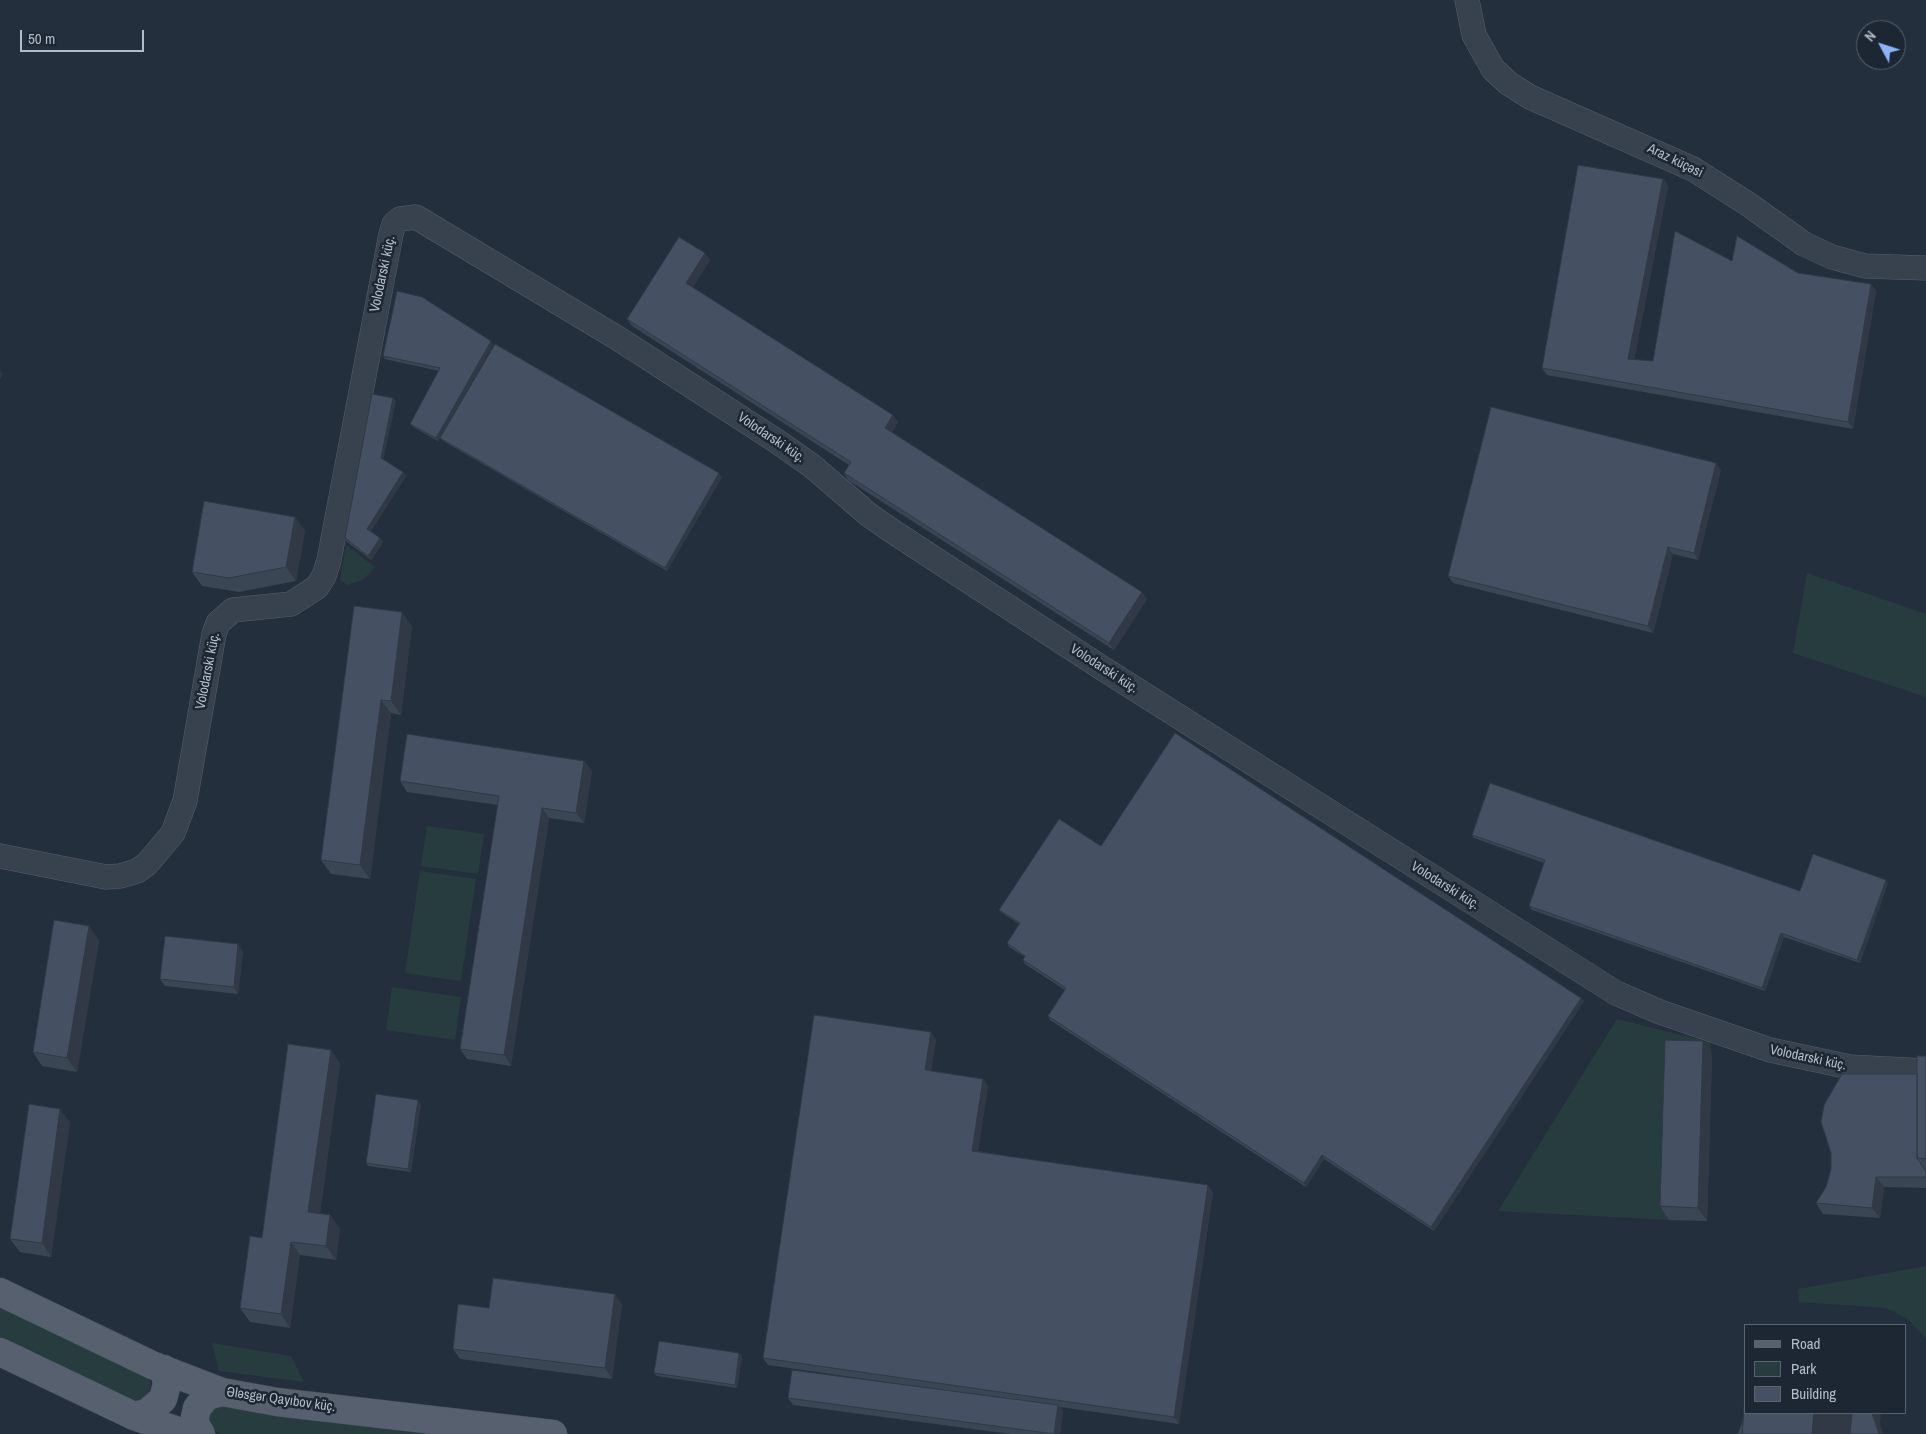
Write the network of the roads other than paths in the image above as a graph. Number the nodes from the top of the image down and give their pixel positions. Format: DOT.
graph roads {
  1 [pos="1467,0"];
  2 [pos="1926,268"];
  3 [pos="0,856"];
  4 [pos="1926,1071"];
  5 [pos="0,1292"];
  6 [pos="0,1352"];
  7 [pos="164,1369"];
  8 [pos="222,1392"];
  9 [pos="134,1416"];
  10 [pos="187,1434"];
  11 [pos="201,1434"];
  12 [pos="553,1434"];
  1 -- 2 [label="street, Araz küçəsi"];
  3 -- 4 [label="street, Volodarski küç."];
  5 -- 7 [label="main road, Ələsgər Qayıbov küç."];
  6 -- 9 [label="main road"];
  7 -- 8 [label="main road, Ələsgər Qayıbov küç."];
  7 -- 9 [label="main road"];
  8 -- 11 [label="main road"];
  8 -- 12 [label="main road, Ələsgər Qayıbov küç."];
  9 -- 10 [label="main road"];
}
